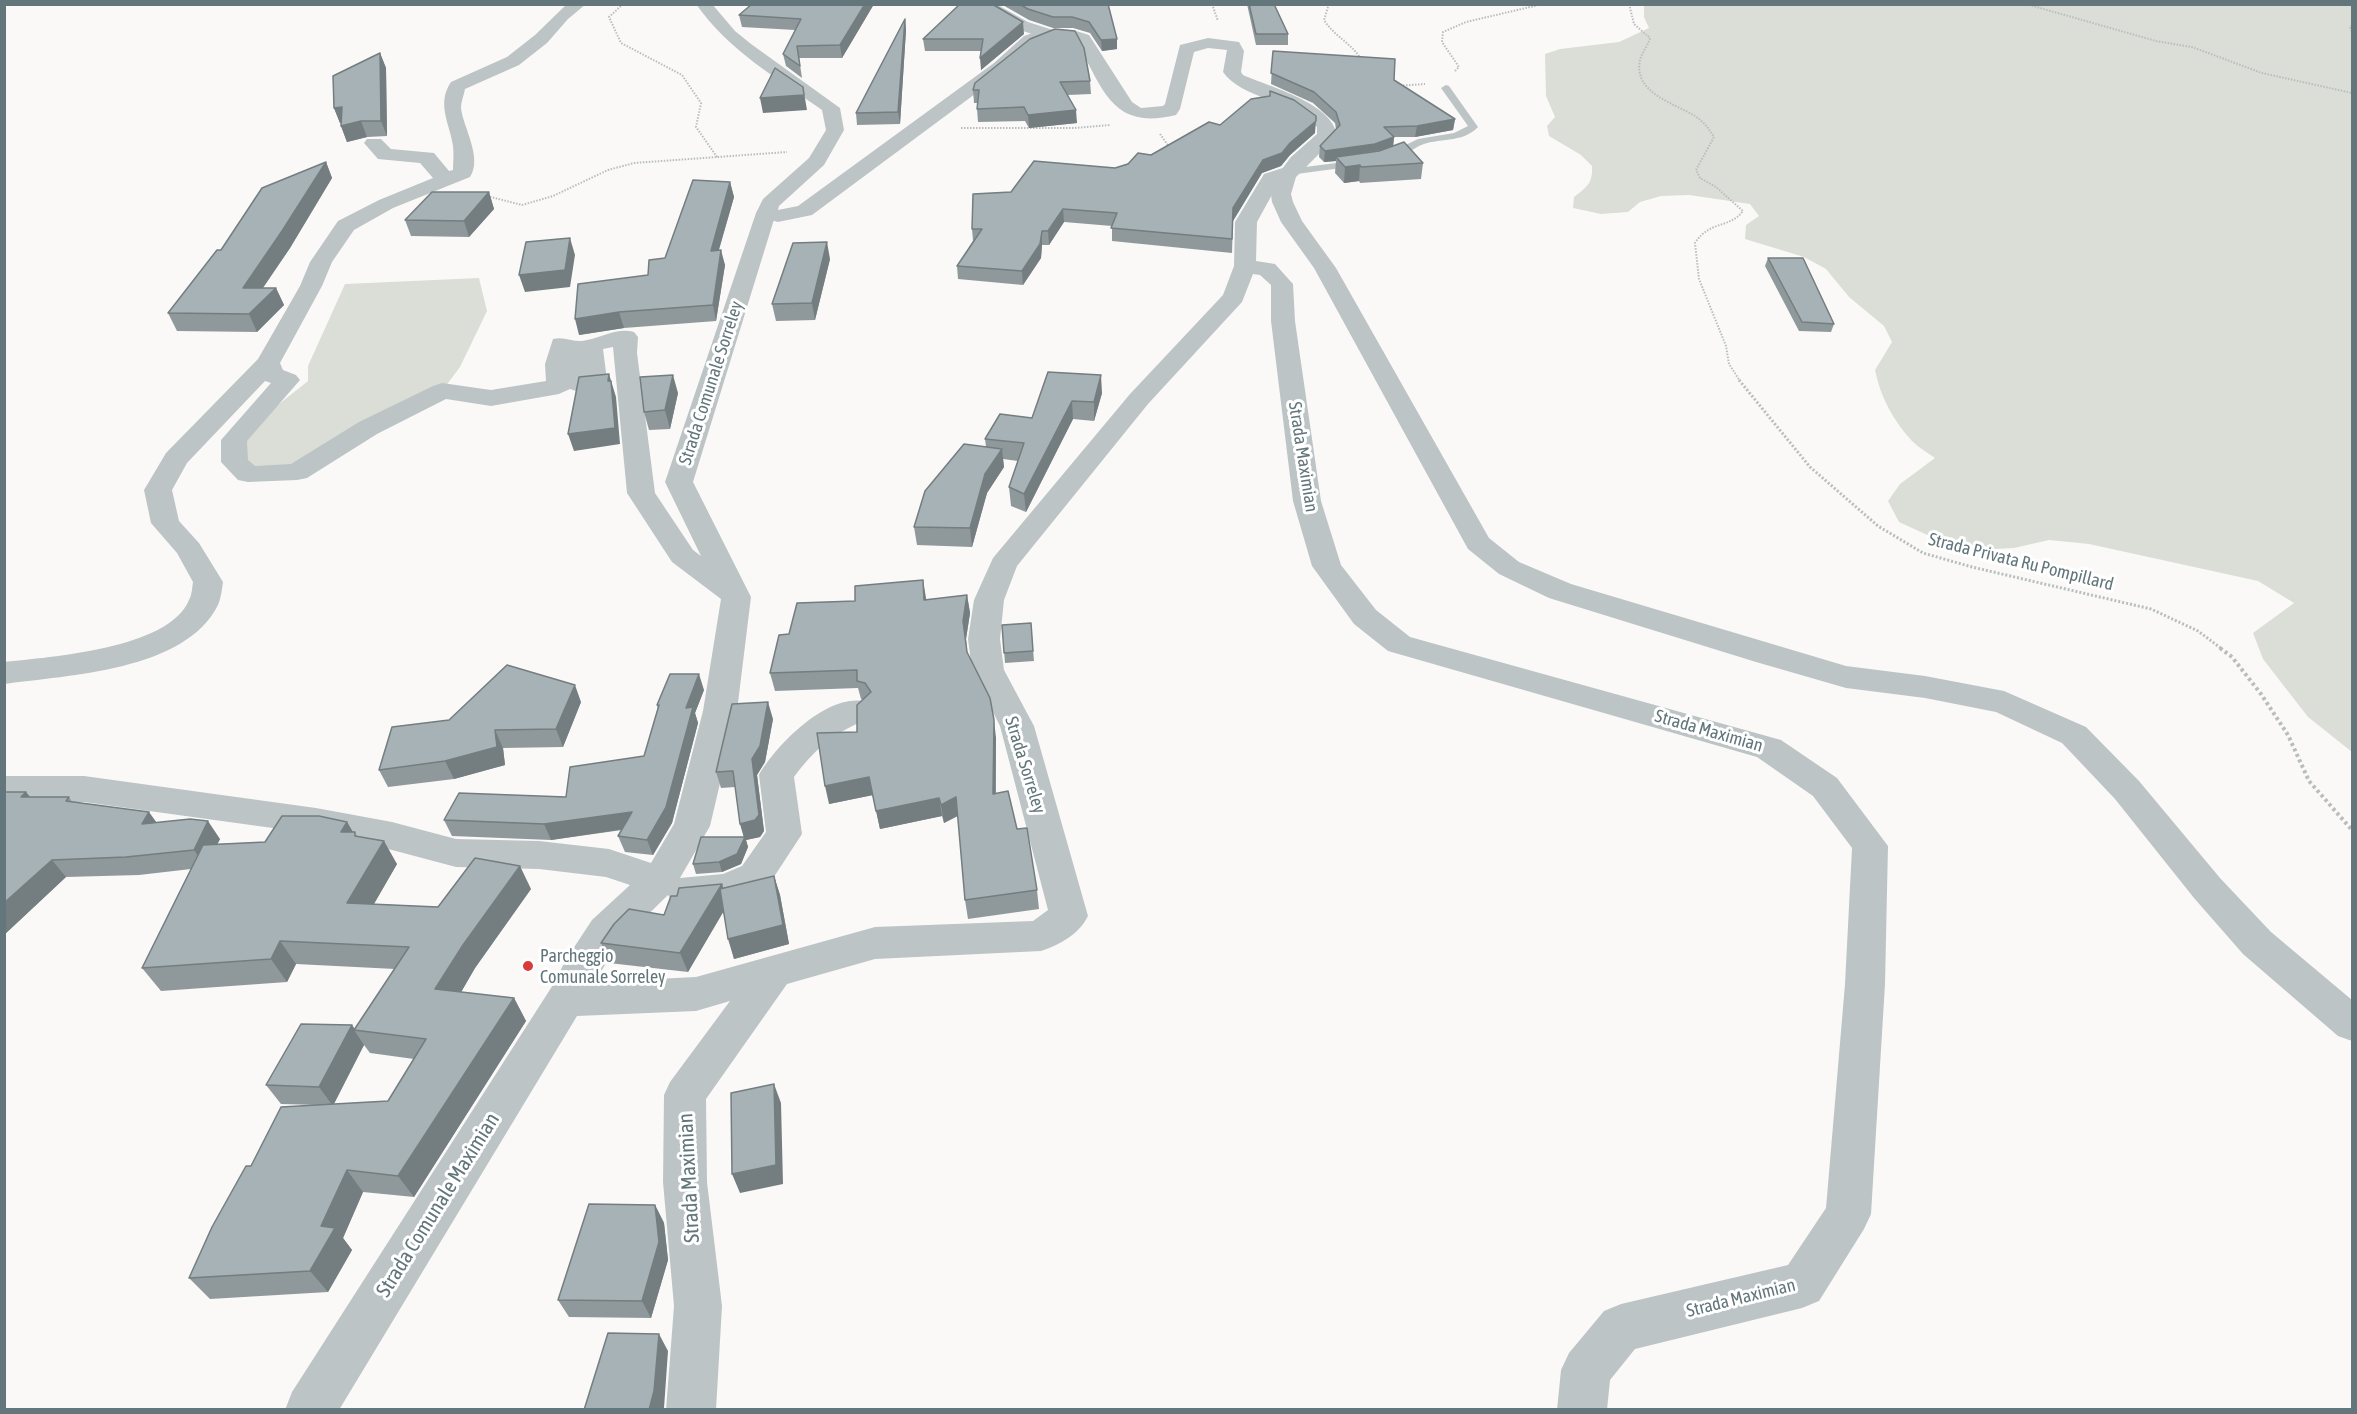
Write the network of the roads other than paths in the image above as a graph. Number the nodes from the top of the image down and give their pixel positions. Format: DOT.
graph roads {
  1 [pos="578,4"];
  2 [pos="704,4"];
  3 [pos="983,4"];
  4 [pos="1047,34"];
  5 [pos="1446,88"];
  6 [pos="374,143"];
  7 [pos="1289,172"];
  8 [pos="447,181"];
  9 [pos="766,213"];
  10 [pos="1245,266"];
  11 [pos="268,363"];
  12 [pos="736,597"];
  13 [pos="4,673"];
  14 [pos="855,710"];
  15 [pos="4,789"];
  16 [pos="652,888"];
  17 [pos="771,974"];
  18 [pos="565,1000"];
  19 [pos="2352,1024"];
  20 [pos="310,1410"];
  21 [pos="691,1410"];
  22 [pos="1582,1410"];
  1 -- 8 [label="street"];
  2 -- 9 [label="street"];
  3 -- 4 [label="street"];
  4 -- 7 [label="street, Strada Sorreley"];
  4 -- 9 [label="street"];
  5 -- 7 [label="lane"];
  6 -- 8 [label="street"];
  7 -- 10 [label="street, Strada Sorreley"];
  7 -- 19 [label="street"];
  8 -- 11 [label="street"];
  9 -- 12 [label="street, Strada Comunale Sorreley"];
  10 -- 17 [label="street, Strada Sorreley"];
  10 -- 22 [label="street, Strada Maximian"];
  11 -- 12 [label="street"];
  11 -- 13 [label="street"];
  12 -- 16 [label="street"];
  14 -- 16 [label="street"];
  15 -- 16 [label="street"];
  16 -- 18 [label="street"];
  17 -- 18 [label="street, Strada Sorreley"];
  17 -- 21 [label="street, Strada Maximian"];
  18 -- 20 [label="street, Strada Comunale Maximian"];
}
